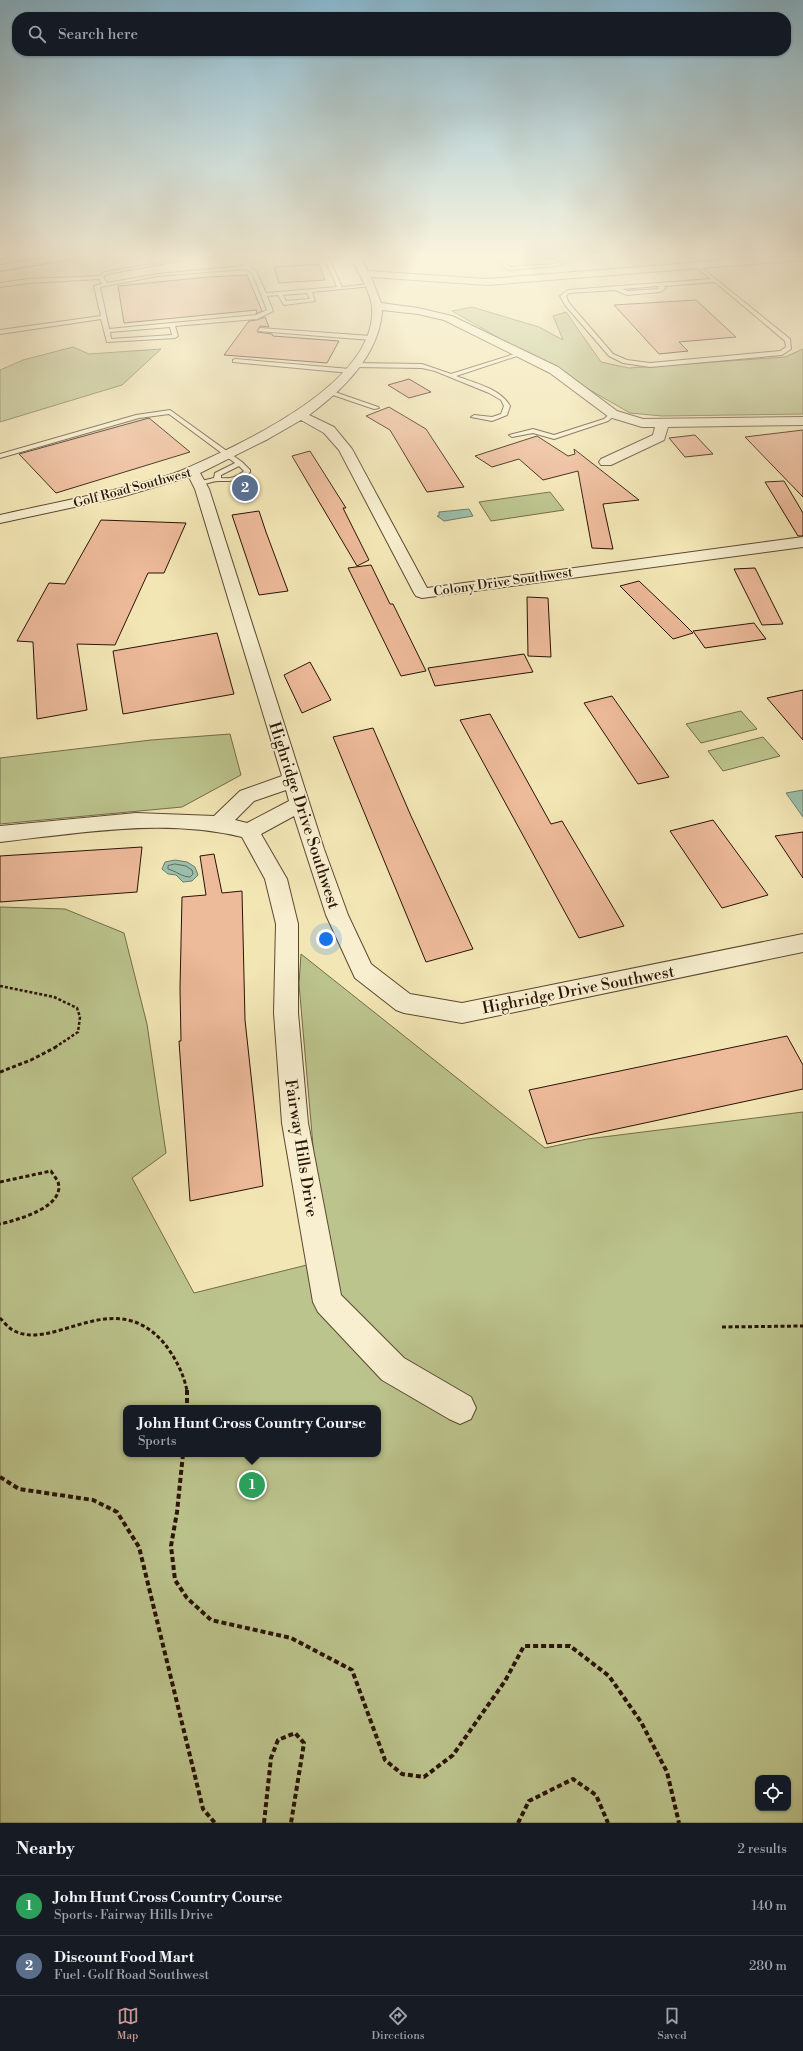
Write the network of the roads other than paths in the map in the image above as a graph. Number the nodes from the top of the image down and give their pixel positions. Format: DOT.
graph roads {
  1 [pos="368,342"];
  2 [pos="500,342"];
  3 [pos="600,342"];
  4 [pos="788,342"];
  5 [pos="523,353"];
  6 [pos="235,361"];
  7 [pos="352,368"];
  8 [pos="449,376"];
  9 [pos="329,392"];
  10 [pos="376,408"];
  11 [pos="614,414"];
  12 [pos="300,415"];
  13 [pos="474,417"];
  14 [pos="803,421"];
  15 [pos="662,423"];
  16 [pos="512,435"];
  17 [pos="229,454"];
  18 [pos="0,456"];
  19 [pos="606,462"];
  20 [pos="240,463"];
  21 [pos="203,478"];
  22 [pos="0,519"];
  23 [pos="803,542"];
  24 [pos="292,780"];
  25 [pos="300,804"];
  26 [pos="219,824"];
  27 [pos="249,831"];
  28 [pos="0,834"];
  29 [pos="803,943"];
  30 [pos="460,1408"];
  1 -- 7 [label="street, Golf Road Southwest"];
  2 -- 5 [label="street"];
  3 -- 4 [label="lane"];
  5 -- 8 [label="lane"];
  5 -- 11 [label="street"];
  6 -- 7 [label="lane"];
  7 -- 8 [label="lane"];
  7 -- 9 [label="street, Golf Road Southwest"];
  8 -- 13 [label="lane"];
  9 -- 10 [label="lane"];
  9 -- 12 [label="street, Golf Road Southwest"];
  11 -- 15 [label="street"];
  11 -- 16 [label="lane"];
  12 -- 17 [label="street, Golf Road Southwest"];
  12 -- 23 [label="street, Colony Drive Southwest"];
  14 -- 15 [label="street"];
  15 -- 19 [label="street"];
  17 -- 18 [label="lane"];
  17 -- 20 [label="lane"];
  17 -- 21 [label="street, Golf Road Southwest"];
  20 -- 21 [label="lane"];
  20 -- 21 [label="lane"];
  21 -- 22 [label="street, Golf Road Southwest"];
  21 -- 24 [label="street, Highridge Drive Southwest"];
  24 -- 25 [label="street, Highridge Drive Southwest"];
  24 -- 26 [label="street"];
  25 -- 27 [label="street"];
  25 -- 29 [label="street, Highridge Drive Southwest"];
  26 -- 27 [label="street"];
  26 -- 28 [label="street"];
  27 -- 30 [label="street, Fairway Hills Drive"];
}
